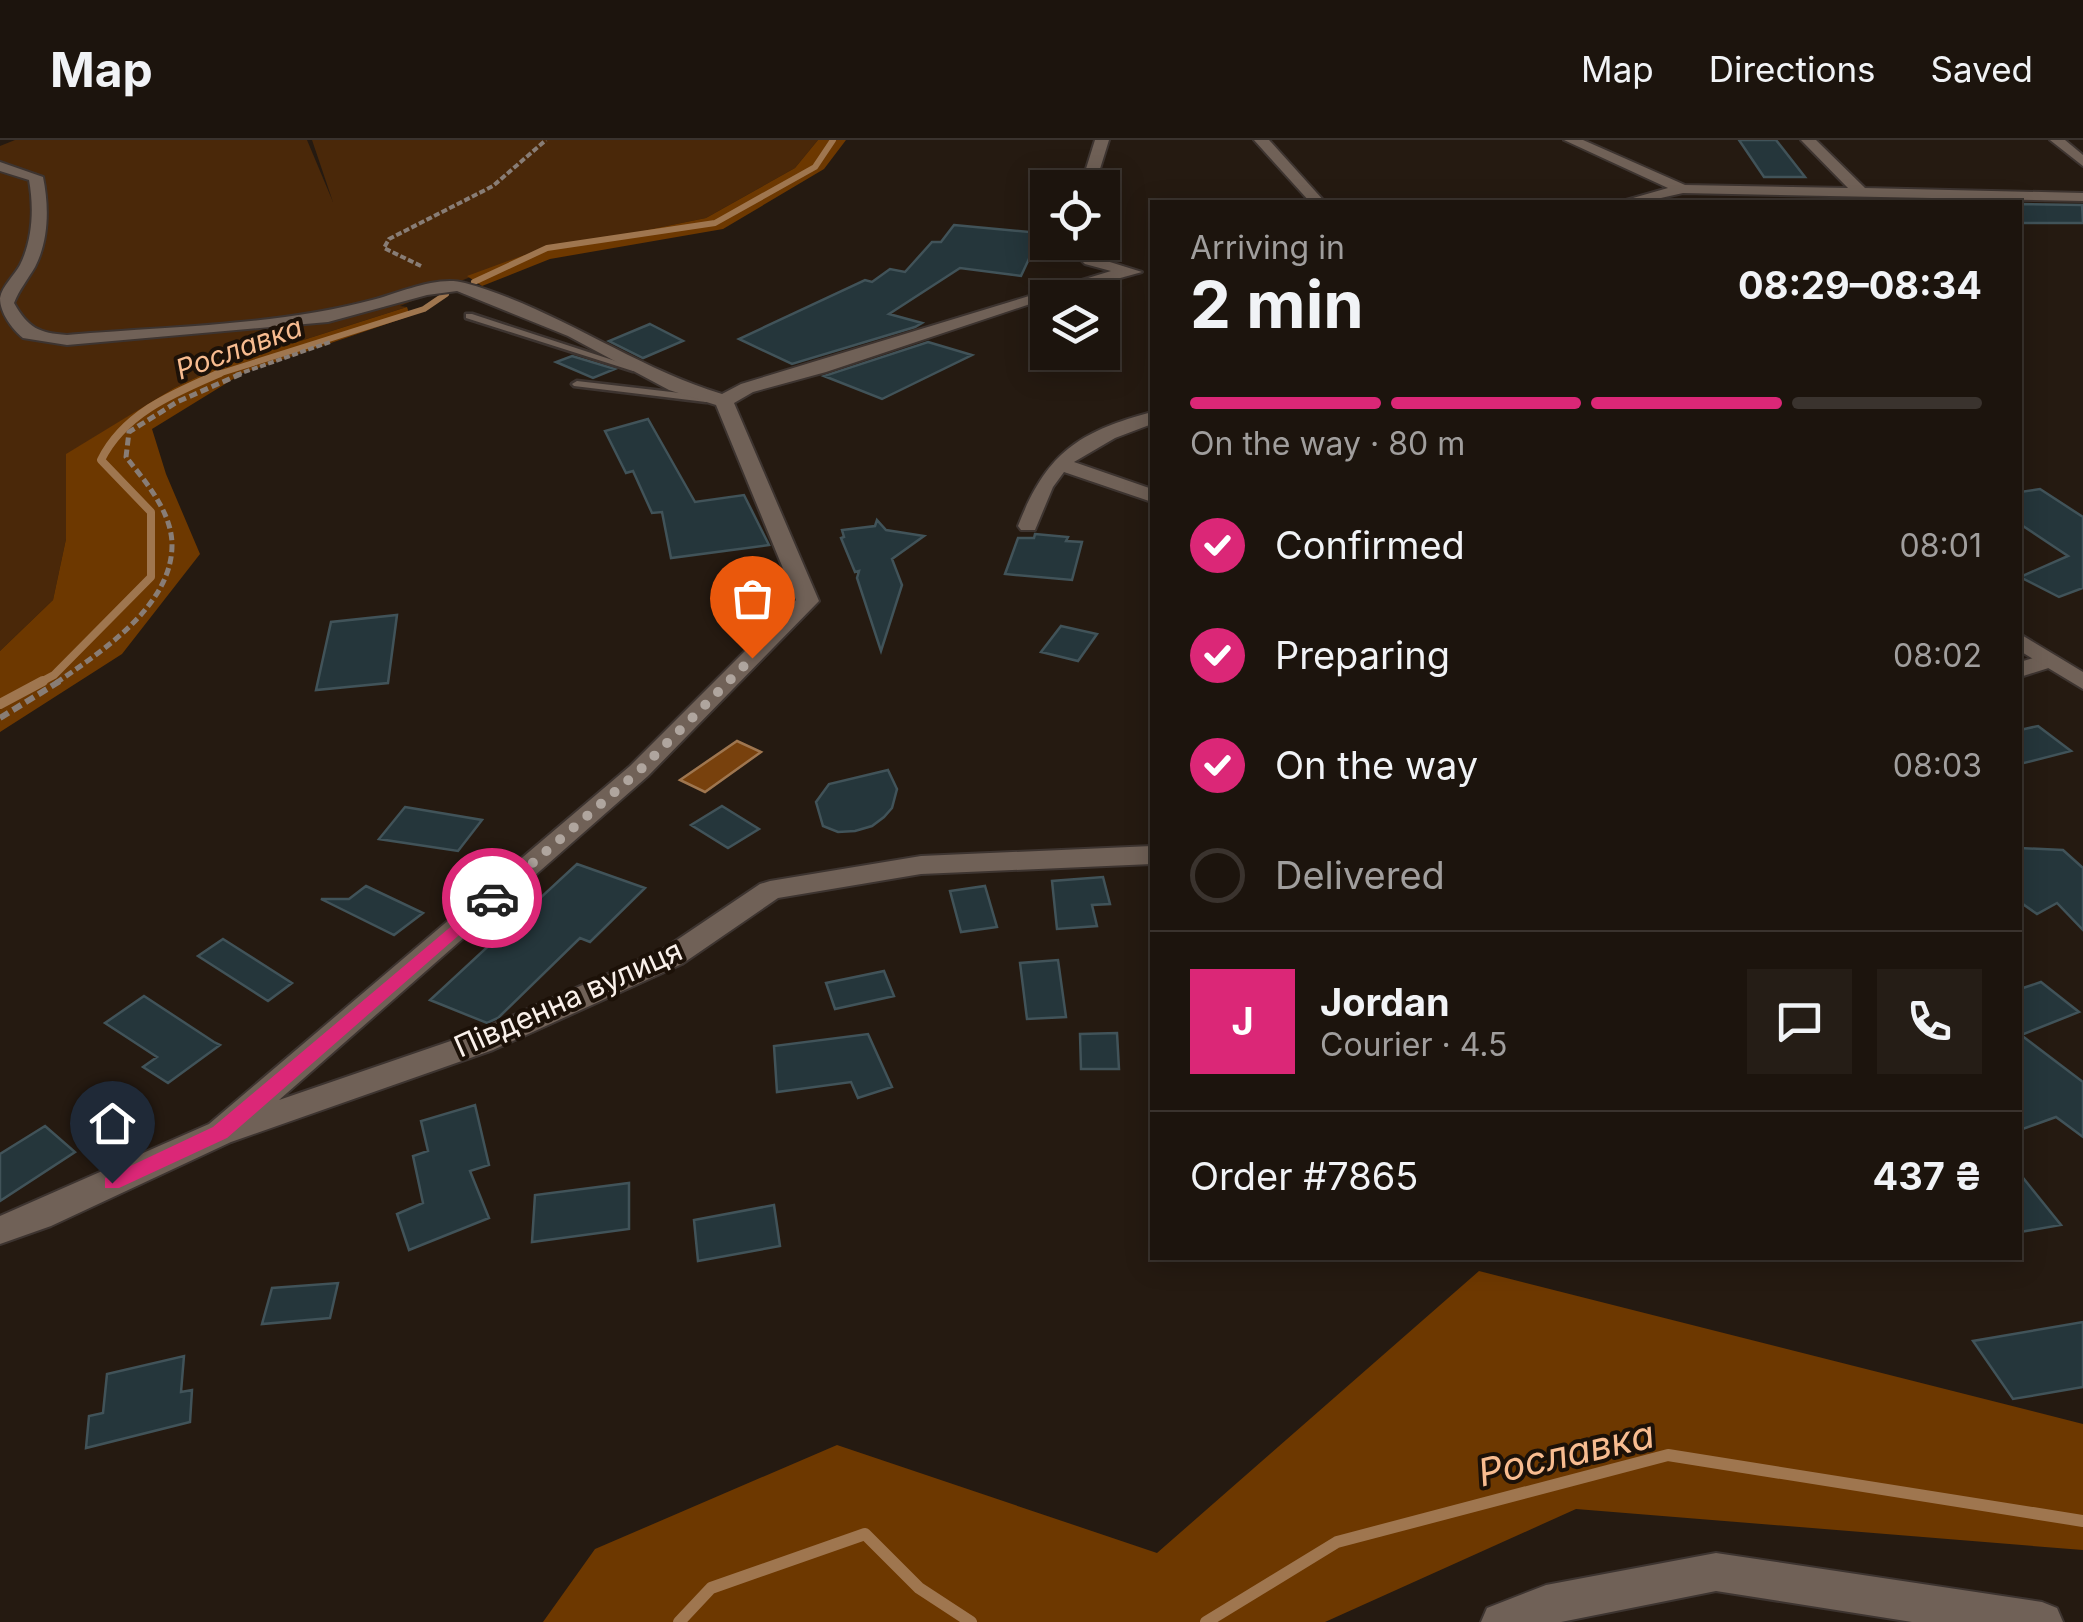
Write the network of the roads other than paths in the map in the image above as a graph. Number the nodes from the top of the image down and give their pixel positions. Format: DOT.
graph roads {
  1 [pos="1102,140"];
  2 [pos="1261,140"];
  3 [pos="1571,140"];
  4 [pos="1808,140"];
  5 [pos="2057,140"];
  6 [pos="2083,162"];
  7 [pos="0,166"];
  8 [pos="1093,170"];
  9 [pos="1683,188"];
  10 [pos="1860,193"];
  11 [pos="2083,196"];
  12 [pos="1316,200"];
  13 [pos="1634,200"];
  14 [pos="1090,260"];
  15 [pos="1144,272"];
  16 [pos="469,316"];
  17 [pos="652,373"];
  18 [pos="577,384"];
  19 [pos="724,402"];
  20 [pos="1150,419"];
  21 [pos="1063,465"];
  22 [pos="1150,495"];
  23 [pos="1028,526"];
  24 [pos="2022,642"];
  25 [pos="2050,660"];
  26 [pos="2022,669"];
  27 [pos="2083,682"];
  28 [pos="1150,855"];
  29 [pos="220,1132"];
  30 [pos="0,1230"];
  31 [pos="1502,1622"];
  32 [pos="2042,1622"];
  1 -- 8 [label="street"];
  2 -- 12 [label="street"];
  3 -- 9 [label="street"];
  4 -- 10 [label="street"];
  5 -- 6 [label="street"];
  7 -- 17 [label="street"];
  9 -- 10 [label="street"];
  9 -- 13 [label="street"];
  10 -- 11 [label="street"];
  14 -- 15 [label="street"];
  15 -- 19 [label="street"];
  16 -- 17 [label="lane"];
  17 -- 19 [label="street"];
  18 -- 19 [label="lane"];
  19 -- 29 [label="street"];
  20 -- 21 [label="street"];
  21 -- 22 [label="street"];
  21 -- 23 [label="street"];
  24 -- 25 [label="street"];
  25 -- 26 [label="street"];
  25 -- 27 [label="street"];
  28 -- 29 [label="street, Південна вулиця"];
  29 -- 30 [label="street, Південна вулиця"];
  31 -- 32 [label="street"];
}
